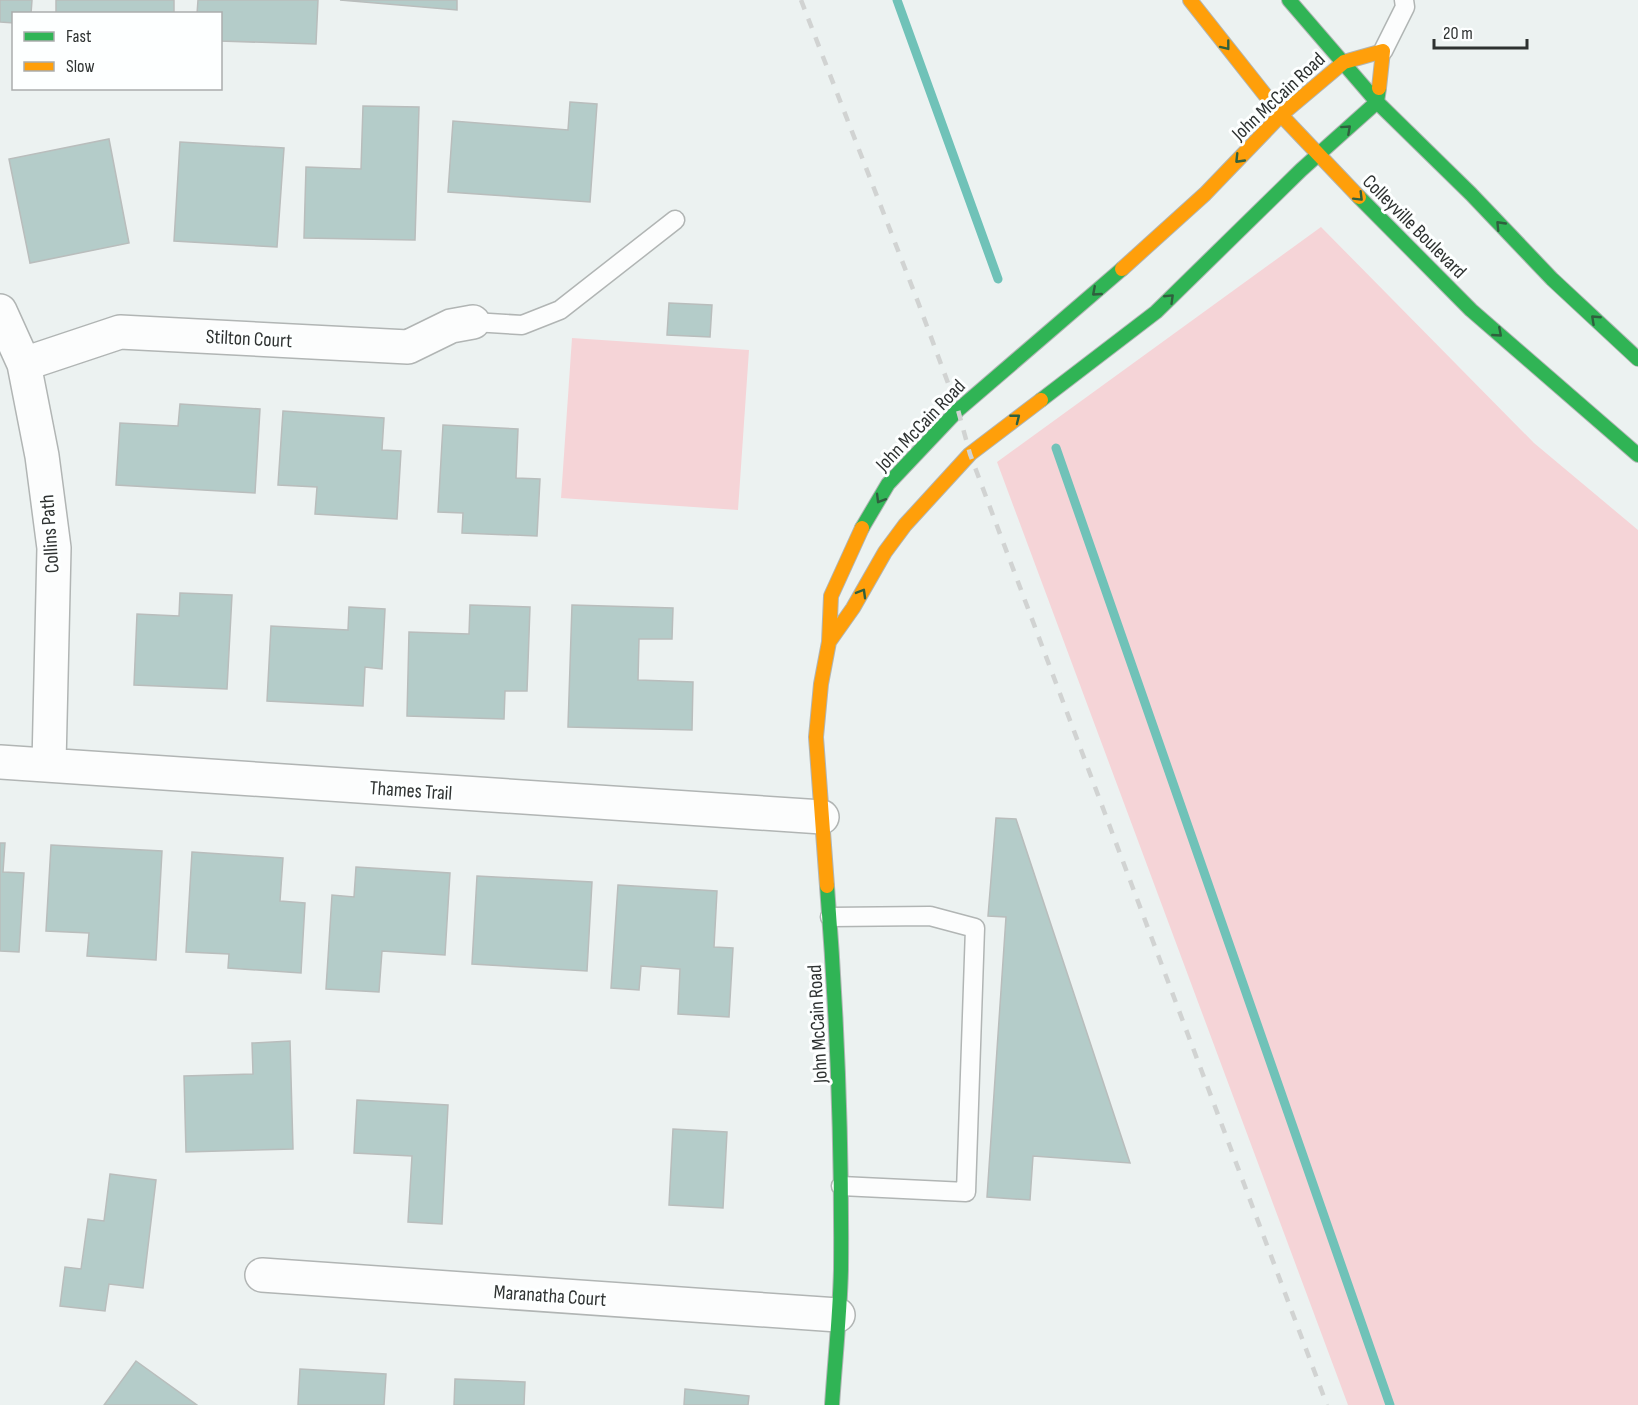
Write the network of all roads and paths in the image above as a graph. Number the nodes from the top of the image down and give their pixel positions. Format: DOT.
graph roads {
  1 [pos="1190,0"];
  2 [pos="1289,0"];
  3 [pos="1404,0"];
  4 [pos="1383,51"];
  5 [pos="1344,62"];
  6 [pos="1377,102"];
  7 [pos="1281,115"];
  8 [pos="1317,155"];
  9 [pos="675,220"];
  10 [pos="0,312"];
  11 [pos="473,322"];
  12 [pos="1638,359"];
  13 [pos="24,364"];
  14 [pos="1638,454"];
  15 [pos="829,642"];
  16 [pos="0,762"];
  17 [pos="49,764"];
  18 [pos="822,817"];
  19 [pos="830,917"];
  20 [pos="841,1186"];
  21 [pos="262,1275"];
  22 [pos="838,1315"];
  23 [pos="832,1405"];
  1 -- 7 [label="main road, Colleyville Boulevard, one-way"];
  2 -- 5 [label="main road"];
  3 -- 4 [label="lane"];
  4 -- 5 [label="main road, John McCain Road"];
  4 -- 6 [label="main road"];
  5 -- 6 [label="main road"];
  5 -- 7 [label="main road, John McCain Road"];
  8 -- 6 [label="main road, John McCain Road, one-way"];
  12 -- 6 [label="main road, one-way"];
  7 -- 8 [label="main road, Colleyville Boulevard"];
  7 -- 15 [label="main road, John McCain Road, one-way"];
  8 -- 14 [label="main road, Colleyville Boulevard, one-way"];
  15 -- 8 [label="main road, John McCain Road, one-way"];
  9 -- 11 [label="lane"];
  10 -- 13 [label="street, Collins Path"];
  11 -- 13 [label="street, Stilton Court"];
  13 -- 17 [label="street, Collins Path"];
  15 -- 18 [label="main road, John McCain Road"];
  16 -- 17 [label="street, Thames Trail"];
  17 -- 18 [label="street, Thames Trail"];
  18 -- 19 [label="main road, John McCain Road"];
  19 -- 20 [label="main road, John McCain Road"];
  19 -- 20 [label="lane"];
  20 -- 22 [label="main road, John McCain Road"];
  21 -- 22 [label="street, Maranatha Court"];
  22 -- 23 [label="main road, John McCain Road"];
}
